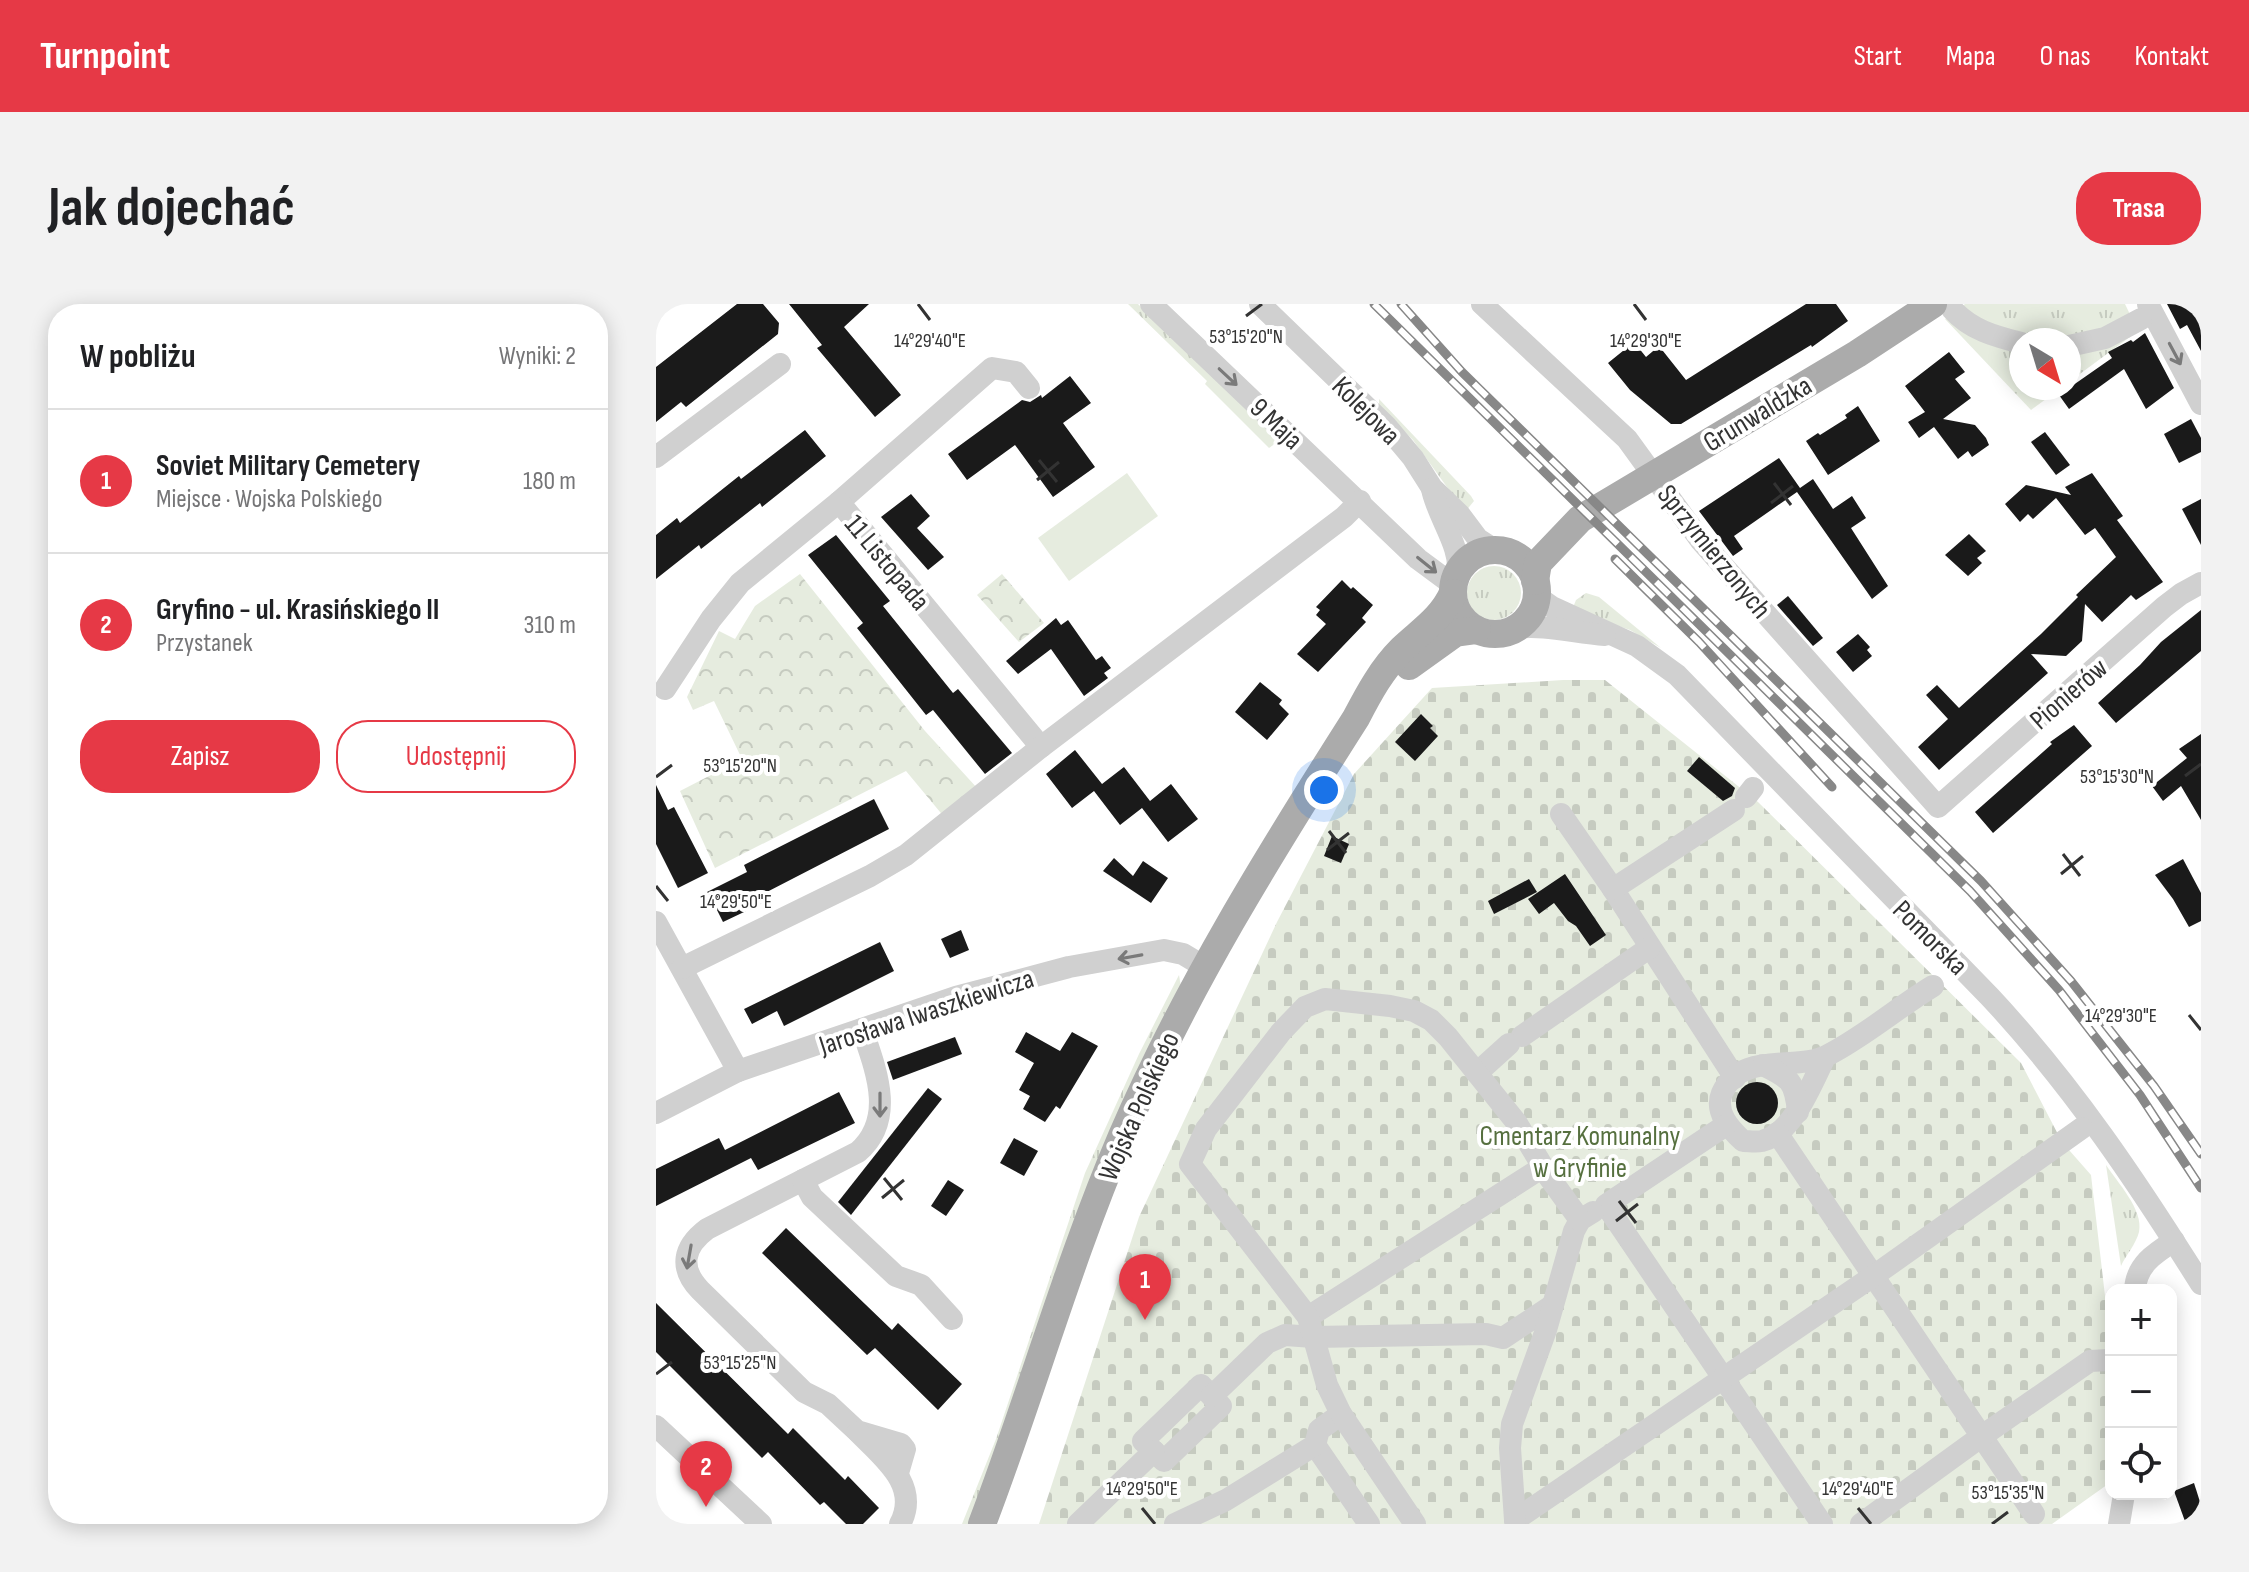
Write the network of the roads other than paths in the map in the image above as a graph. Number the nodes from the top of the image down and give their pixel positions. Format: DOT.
graph roads {
  1 [pos="1151,304"];
  2 [pos="1260,304"];
  3 [pos="1482,304"];
  4 [pos="1943,306"];
  5 [pos="2144,311"];
  6 [pos="2009,340"];
  7 [pos="2081,343"];
  8 [pos="780,364"];
  9 [pos="1029,388"];
  10 [pos="2201,404"];
  11 [pos="656,457"];
  12 [pos="1653,474"];
  13 [pos="1432,488"];
  14 [pos="1360,501"];
  15 [pos="839,502"];
  16 [pos="1580,519"];
  17 [pos="1500,551"];
  18 [pos="1455,582"];
  19 [pos="2201,583"];
  20 [pos="1536,586"];
  21 [pos="1515,628"];
  22 [pos="1477,630"];
  23 [pos="1612,635"];
  24 [pos="659,688"];
  25 [pos="1356,718"];
  26 [pos="1041,747"];
  27 [pos="1744,799"];
  28 [pos="1938,807"];
  29 [pos="1561,814"];
  30 [pos="1613,889"];
  31 [pos="656,922"];
  32 [pos="1649,948"];
  33 [pos="1203,966"];
  34 [pos="682,968"];
  35 [pos="1933,986"];
  36 [pos="862,1029"];
  37 [pos="1825,1057"];
  38 [pos="1763,1065"];
  39 [pos="738,1071"];
  40 [pos="1477,1073"];
  41 [pos="1735,1078"];
  42 [pos="1798,1112"];
  43 [pos="656,1113"];
  44 [pos="1726,1125"];
  45 [pos="2082,1128"];
  46 [pos="1777,1133"];
  47 [pos="1543,1167"];
  48 [pos="803,1180"];
  49 [pos="1606,1205"];
  50 [pos="1580,1220"];
  51 [pos="2174,1241"];
  52 [pos="1872,1277"];
  53 [pos="2136,1284"];
  54 [pos="2201,1284"];
  55 [pos="1553,1305"];
  56 [pos="952,1319"];
  57 [pos="1311,1327"];
  58 [pos="2105,1360"];
  59 [pos="1724,1379"];
  60 [pos="1341,1414"];
  61 [pos="656,1426"];
  62 [pos="1982,1436"];
  63 [pos="1315,1445"];
  64 [pos="2123,1500"];
  65 [pos="2034,1514"];
  66 [pos="1513,1523"];
  67 [pos="761,1524"];
  68 [pos="900,1524"];
  69 [pos="982,1524"];
  70 [pos="1078,1524"];
  71 [pos="1175,1524"];
  72 [pos="1369,1524"];
  73 [pos="1415,1524"];
  74 [pos="1822,1524"];
  75 [pos="1861,1524"];
  76 [pos="2119,1524"];
  1 -- 14 [label="street, 9 Maja, one-way"];
  2 -- 13 [label="street, Kolejowa"];
  3 -- 12 [label="street, Sprzymierzonych"];
  4 -- 6 [label="street"];
  4 -- 12 [label="main road, Grunwaldzka"];
  5 -- 7 [label="street"];
  5 -- 10 [label="street, one-way"];
  8 -- 11 [label="street"];
  9 -- 15 [label="street"];
  12 -- 16 [label="main road, Grunwaldzka"];
  12 -- 28 [label="street, Sprzymierzonych"];
  13 -- 17 [label="street, Kolejowa"];
  13 -- 18 [label="street, Kolejowa"];
  14 -- 18 [label="street, 9 Maja, one-way"];
  14 -- 26 [label="street"];
  15 -- 24 [label="street, 11 Listopada"];
  15 -- 26 [label="street, 11 Listopada"];
  16 -- 17 [label="main road, Grunwaldzka"];
  16 -- 20 [label="main road, Grunwaldzka"];
  17 -- 18 [label="main road"];
  17 -- 20 [label="main road"];
  18 -- 22 [label="main road"];
  18 -- 25 [label="main road, Wojska Polskiego"];
  19 -- 28 [label="street, Pionierów"];
  20 -- 21 [label="main road"];
  20 -- 23 [label="street, Pomorska"];
  21 -- 22 [label="main road"];
  21 -- 23 [label="street, Pomorska"];
  22 -- 25 [label="main road, Wojska Polskiego"];
  23 -- 51 [label="street, Pomorska"];
  25 -- 33 [label="main road, Wojska Polskiego"];
  26 -- 34 [label="street"];
  27 -- 30 [label="street"];
  29 -- 30 [label="street"];
  30 -- 32 [label="street"];
  31 -- 34 [label="street"];
  32 -- 40 [label="street"];
  32 -- 41 [label="street"];
  33 -- 36 [label="street, Jarosława Iwaszkiewicza, one-way"];
  33 -- 69 [label="main road, Wojska Polskiego"];
  34 -- 39 [label="street"];
  35 -- 37 [label="street"];
  36 -- 39 [label="street, Jarosława Iwaszkiewicza"];
  36 -- 48 [label="street, one-way"];
  37 -- 38 [label="street"];
  37 -- 42 [label="street"];
  38 -- 41 [label="street"];
  38 -- 42 [label="street"];
  39 -- 43 [label="street, Jarosława Iwaszkiewicza"];
  40 -- 47 [label="street"];
  40 -- 57 [label="street"];
  41 -- 44 [label="street"];
  42 -- 46 [label="street"];
  44 -- 46 [label="street"];
  44 -- 49 [label="street"];
  45 -- 52 [label="street"];
  46 -- 52 [label="street"];
  47 -- 50 [label="street"];
  47 -- 57 [label="street"];
  48 -- 56 [label="street"];
  48 -- 68 [label="street, one-way"];
  49 -- 50 [label="street"];
  49 -- 59 [label="street"];
  50 -- 55 [label="street"];
  51 -- 53 [label="street"];
  51 -- 54 [label="street, Pomorska"];
  52 -- 59 [label="street"];
  52 -- 62 [label="street"];
  55 -- 57 [label="street"];
  55 -- 66 [label="street"];
  57 -- 60 [label="street"];
  57 -- 70 [label="street"];
  58 -- 62 [label="street"];
  59 -- 66 [label="street"];
  59 -- 74 [label="street"];
  60 -- 63 [label="street"];
  60 -- 73 [label="street"];
  61 -- 67 [label="street"];
  62 -- 65 [label="street"];
  62 -- 75 [label="street"];
  63 -- 71 [label="street"];
  63 -- 72 [label="street"];
  64 -- 76 [label="street"];
}
